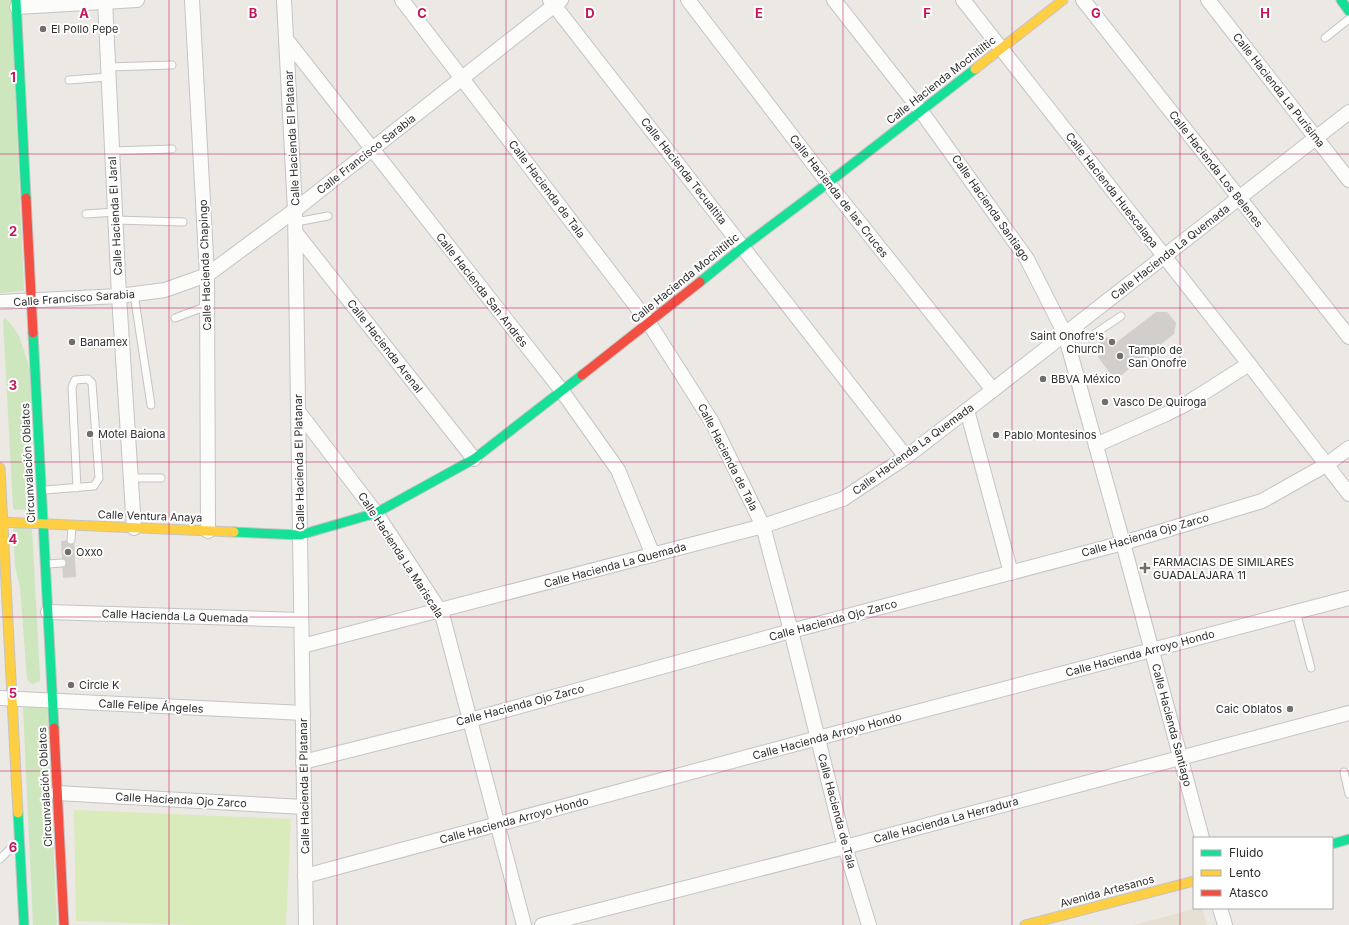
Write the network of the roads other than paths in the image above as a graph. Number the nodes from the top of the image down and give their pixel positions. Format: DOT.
graph roads {
  1 [pos="137,0"];
  2 [pos="192,0"];
  3 [pos="284,0"];
  4 [pos="402,0"];
  5 [pos="688,0"];
  6 [pos="834,0"];
  7 [pos="963,0"];
  8 [pos="1063,0"];
  9 [pos="1083,0"];
  10 [pos="1208,0"];
  11 [pos="1341,0"];
  12 [pos="105,1"];
  13 [pos="555,2"];
  14 [pos="17,3"];
  15 [pos="1349,11"];
  16 [pos="1349,19"];
  17 [pos="1325,38"];
  18 [pos="286,39"];
  19 [pos="1001,48"];
  20 [pos="172,65"];
  21 [pos="108,72"];
  22 [pos="463,79"];
  23 [pos="69,80"];
  24 [pos="921,111"];
  25 [pos="1349,112"];
  26 [pos="1316,138"];
  27 [pos="172,149"];
  28 [pos="372,149"];
  29 [pos="112,151"];
  30 [pos="1349,180"];
  31 [pos="828,183"];
  32 [pos="1239,198"];
  33 [pos="86,214"];
  34 [pos="115,216"];
  35 [pos="328,216"];
  36 [pos="183,222"];
  37 [pos="296,222"];
  38 [pos="743,248"];
  39 [pos="1164,257"];
  40 [pos="207,275"];
  41 [pos="134,294"];
  42 [pos="119,296"];
  43 [pos="32,301"];
  44 [pos="0,302"];
  45 [pos="207,306"];
  46 [pos="1121,316"];
  47 [pos="175,318"];
  48 [pos="649,323"];
  49 [pos="1068,332"];
  50 [pos="1349,338"];
  51 [pos="1249,364"];
  52 [pos="993,390"];
  53 [pos="562,391"];
  54 [pos="151,405"];
  55 [pos="967,410"];
  56 [pos="298,411"];
  57 [pos="1096,445"];
  58 [pos="1349,448"];
  59 [pos="906,456"];
  60 [pos="474,459"];
  61 [pos="1326,465"];
  62 [pos="0,468"];
  63 [pos="131,478"];
  64 [pos="162,478"];
  65 [pos="77,488"];
  66 [pos="42,490"];
  67 [pos="1349,494"];
  68 [pos="376,513"];
  69 [pos="1,522"];
  70 [pos="43,524"];
  71 [pos="72,525"];
  72 [pos="763,526"];
  73 [pos="134,528"];
  74 [pos="208,531"];
  75 [pos="300,535"];
  76 [pos="71,540"];
  77 [pos="1123,543"];
  78 [pos="653,555"];
  79 [pos="62,563"];
  80 [pos="46,564"];
  81 [pos="1011,573"];
  82 [pos="1349,598"];
  83 [pos="439,610"];
  84 [pos="48,612"];
  85 [pos="1296,612"];
  86 [pos="301,620"];
  87 [pos="791,631"];
  88 [pos="302,646"];
  89 [pos="1152,650"];
  90 [pos="1311,668"];
  91 [pos="6,698"];
  92 [pos="52,700"];
  93 [pos="303,713"];
  94 [pos="1349,713"];
  95 [pos="470,720"];
  96 [pos="818,738"];
  97 [pos="1180,758"];
  98 [pos="304,762"];
  99 [pos="1344,772"];
  100 [pos="57,793"];
  101 [pos="1349,794"];
  102 [pos="304,807"];
  103 [pos="498,825"];
  104 [pos="1202,837"];
  105 [pos="20,840"];
  106 [pos="1349,840"];
  107 [pos="1333,844"];
  108 [pos="845,847"];
  109 [pos="0,859"];
  110 [pos="305,876"];
  111 [pos="1193,881"];
  112 [pos="1220,909"];
  113 [pos="24,925"];
  114 [pos="64,925"];
  115 [pos="306,925"];
  116 [pos="524,925"];
  117 [pos="542,925"];
  118 [pos="869,925"];
  119 [pos="1025,925"];
  120 [pos="1225,925"];
  1 -- 12 [label="street"];
  2 -- 40 [label="street, Calle Hacienda Chapingo"];
  3 -- 18 [label="street, Calle Hacienda El Platanar"];
  4 -- 22 [label="street, Calle Hacienda de Tala"];
  5 -- 31 [label="street, Calle Hacienda de las Cruces"];
  6 -- 24 [label="street, Calle Hacienda Santiago"];
  7 -- 19 [label="street, Calle Hacienda Huescalapa"];
  8 -- 19 [label="main road, Calle Hacienda Mochitiltic"];
  9 -- 32 [label="street, Calle Hacienda Los Belenes"];
  10 -- 26 [label="street, Calle Hacienda La Purísima"];
  11 -- 15 [label="main road"];
  12 -- 14 [label="street"];
  12 -- 21 [label="street, Calle Hacienda El Jaral"];
  13 -- 22 [label="street, Calle Francisco Sarabia"];
  13 -- 38 [label="street, Calle Hacienda Tecualtita"];
  14 -- 43 [label="main road, Circunvalación Oblatos"];
  16 -- 17 [label="lane"];
  18 -- 28 [label="street, Calle Hacienda San Andrés"];
  18 -- 37 [label="street, Calle Hacienda El Platanar"];
  19 -- 24 [label="main road, Calle Hacienda Mochitiltic"];
  19 -- 39 [label="street, Calle Hacienda Huescalapa"];
  20 -- 21 [label="lane"];
  21 -- 23 [label="lane"];
  21 -- 29 [label="street, Calle Hacienda El Jaral"];
  22 -- 28 [label="street, Calle Francisco Sarabia"];
  22 -- 48 [label="street, Calle Hacienda de Tala"];
  24 -- 31 [label="main road, Calle Hacienda Mochitiltic"];
  24 -- 49 [label="street, Calle Hacienda Santiago"];
  25 -- 26 [label="street, Calle Hacienda La Quemada"];
  26 -- 30 [label="street, Calle Hacienda La Purísima"];
  26 -- 32 [label="street, Calle Hacienda La Quemada"];
  27 -- 29 [label="lane"];
  28 -- 37 [label="street, Calle Francisco Sarabia"];
  28 -- 53 [label="street, Calle Hacienda San Andrés"];
  29 -- 34 [label="street, Calle Hacienda El Jaral"];
  31 -- 38 [label="main road, Calle Hacienda Mochitiltic"];
  31 -- 52 [label="street, Calle Hacienda de las Cruces"];
  32 -- 39 [label="street, Calle Hacienda La Quemada"];
  32 -- 50 [label="street, Calle Hacienda Los Belenes"];
  33 -- 34 [label="lane"];
  34 -- 36 [label="lane"];
  34 -- 42 [label="street, Calle Hacienda El Jaral"];
  35 -- 37 [label="lane"];
  37 -- 40 [label="street, Calle Francisco Sarabia"];
  37 -- 56 [label="street, Calle Hacienda El Platanar"];
  37 -- 60 [label="street, Calle Hacienda Arenal"];
  38 -- 48 [label="main road, Calle Hacienda Mochitiltic"];
  38 -- 59 [label="street, Calle Hacienda Tecualtita"];
  39 -- 49 [label="street, Calle Hacienda La Quemada"];
  39 -- 51 [label="street, Calle Hacienda Huescalapa"];
  40 -- 41 [label="street, Calle Francisco Sarabia"];
  40 -- 45 [label="street, Calle Hacienda Chapingo"];
  41 -- 42 [label="street, Calle Francisco Sarabia"];
  41 -- 54 [label="lane"];
  42 -- 43 [label="street, Calle Francisco Sarabia"];
  42 -- 63 [label="street, Calle Hacienda El Jaral"];
  43 -- 44 [label="street, Calle Francisco Sarabia"];
  43 -- 66 [label="main road, Circunvalación Oblatos"];
  45 -- 47 [label="lane"];
  45 -- 74 [label="street, Calle Hacienda Chapingo"];
  46 -- 49 [label="lane"];
  48 -- 53 [label="main road, Calle Hacienda Mochitiltic"];
  48 -- 72 [label="street, Calle Hacienda de Tala"];
  49 -- 52 [label="street, Calle Hacienda La Quemada"];
  49 -- 57 [label="street, Calle Hacienda Santiago"];
  51 -- 57 [label="street"];
  51 -- 61 [label="street, Calle Hacienda Huescalapa"];
  52 -- 55 [label="street, Calle Hacienda La Quemada"];
  53 -- 60 [label="main road, Calle Hacienda Mochitiltic"];
  53 -- 78 [label="street, Calle Hacienda San Andrés"];
  55 -- 59 [label="street, Calle Hacienda La Quemada"];
  55 -- 81 [label="street"];
  56 -- 68 [label="street, Calle Hacienda La Mariscala"];
  56 -- 75 [label="street, Calle Hacienda El Platanar"];
  57 -- 77 [label="street, Calle Hacienda Santiago"];
  58 -- 61 [label="street, Calle Hacienda Ojo Zarco"];
  59 -- 72 [label="street, Calle Hacienda La Quemada"];
  60 -- 68 [label="main road, Calle Hacienda Mochitiltic"];
  61 -- 67 [label="street, Calle Hacienda Huescalapa"];
  61 -- 77 [label="street, Calle Hacienda Ojo Zarco"];
  62 -- 69 [label="main road"];
  63 -- 64 [label="lane"];
  63 -- 73 [label="street, Calle Hacienda El Jaral"];
  65 -- 65 [label="lane"];
  65 -- 66 [label="lane"];
  66 -- 70 [label="main road, Circunvalación Oblatos"];
  68 -- 75 [label="main road, Calle Hacienda Mochitiltic"];
  68 -- 83 [label="street, Calle Hacienda La Mariscala"];
  69 -- 70 [label="main road, Calle Ventura Anaya"];
  69 -- 91 [label="main road"];
  70 -- 71 [label="main road, Calle Ventura Anaya"];
  70 -- 80 [label="main road, Circunvalación Oblatos"];
  71 -- 73 [label="main road, Calle Ventura Anaya"];
  71 -- 76 [label="lane"];
  72 -- 78 [label="street, Calle Hacienda La Quemada"];
  72 -- 87 [label="street, Calle Hacienda de Tala"];
  73 -- 74 [label="main road, Calle Ventura Anaya"];
  74 -- 75 [label="main road, Calle Ventura Anaya"];
  75 -- 86 [label="street, Calle Hacienda El Platanar"];
  77 -- 81 [label="street, Calle Hacienda Ojo Zarco"];
  77 -- 89 [label="street, Calle Hacienda Santiago"];
  78 -- 83 [label="street, Calle Hacienda La Quemada"];
  79 -- 80 [label="lane"];
  80 -- 84 [label="main road, Circunvalación Oblatos"];
  81 -- 87 [label="street, Calle Hacienda Ojo Zarco"];
  82 -- 85 [label="street, Calle Hacienda Arroyo Hondo"];
  83 -- 88 [label="street, Calle Hacienda La Quemada"];
  83 -- 95 [label="street, Calle Hacienda La Mariscala"];
  84 -- 86 [label="street, Calle Hacienda La Quemada"];
  84 -- 92 [label="main road, Circunvalación Oblatos"];
  85 -- 89 [label="street, Calle Hacienda Arroyo Hondo"];
  85 -- 90 [label="lane"];
  86 -- 88 [label="street, Calle Hacienda El Platanar"];
  87 -- 95 [label="street, Calle Hacienda Ojo Zarco"];
  87 -- 96 [label="street, Calle Hacienda de Tala"];
  88 -- 93 [label="street, Calle Hacienda El Platanar"];
  89 -- 96 [label="street, Calle Hacienda Arroyo Hondo"];
  89 -- 97 [label="street, Calle Hacienda Santiago"];
  91 -- 92 [label="street, Calle Felipe Ángeles"];
  91 -- 105 [label="main road"];
  92 -- 93 [label="street, Calle Felipe Ángeles"];
  92 -- 100 [label="main road, Circunvalación Oblatos"];
  93 -- 98 [label="street, Calle Hacienda El Platanar"];
  94 -- 97 [label="street, Calle Hacienda La Herradura"];
  95 -- 98 [label="street, Calle Hacienda Ojo Zarco"];
  95 -- 103 [label="street, Calle Hacienda La Mariscala"];
  96 -- 103 [label="street, Calle Hacienda Arroyo Hondo"];
  96 -- 108 [label="street, Calle Hacienda de Tala"];
  97 -- 104 [label="street, Calle Hacienda Santiago"];
  97 -- 108 [label="street, Calle Hacienda La Herradura"];
  98 -- 102 [label="street, Calle Hacienda El Platanar"];
  99 -- 101 [label="lane"];
  100 -- 102 [label="street, Calle Hacienda Ojo Zarco"];
  100 -- 114 [label="main road, Circunvalación Oblatos"];
  102 -- 110 [label="street, Calle Hacienda El Platanar"];
  103 -- 110 [label="street, Calle Hacienda Arroyo Hondo"];
  103 -- 116 [label="street, Calle Hacienda La Mariscala"];
  105 -- 109 [label="lane"];
  105 -- 113 [label="main road"];
  106 -- 107 [label="main road"];
  108 -- 117 [label="street, Calle Hacienda La Herradura"];
  108 -- 118 [label="street, Calle Hacienda de Tala"];
  110 -- 115 [label="street, Calle Hacienda El Platanar"];
  111 -- 119 [label="main road, Avenida Artesanos"];
  112 -- 120 [label="street"];
}
